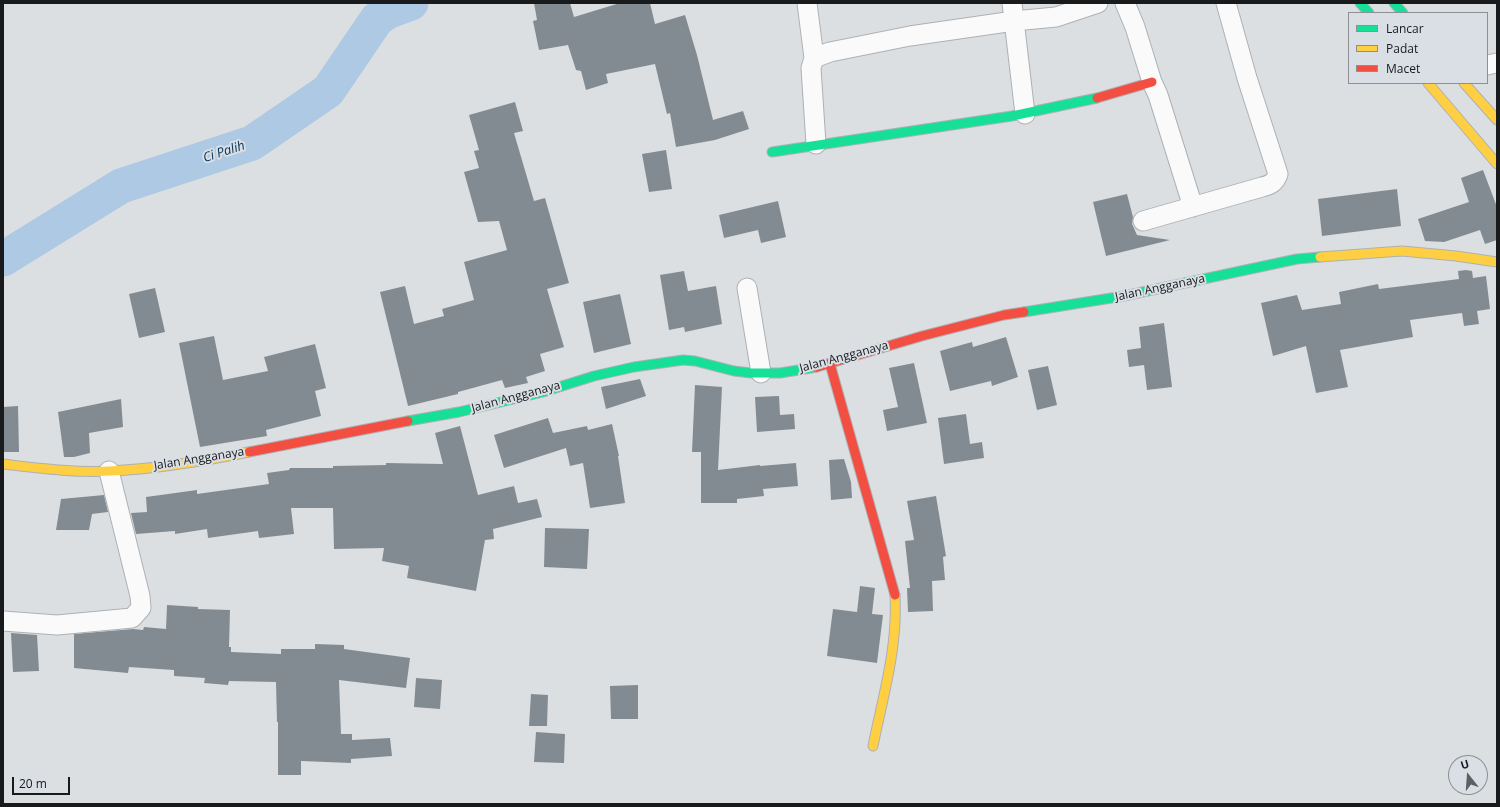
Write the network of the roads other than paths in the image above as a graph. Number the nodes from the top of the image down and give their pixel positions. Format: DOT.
graph roads {
  1 [pos="807,3"];
  2 [pos="1125,3"];
  3 [pos="1226,3"];
  4 [pos="1360,3"];
  5 [pos="1394,3"];
  6 [pos="1094,4"];
  7 [pos="1013,12"];
  8 [pos="1368,12"];
  9 [pos="1402,12"];
  10 [pos="814,58"];
  11 [pos="1152,82"];
  12 [pos="1429,84"];
  13 [pos="1465,84"];
  14 [pos="1025,114"];
  15 [pos="1497,120"];
  16 [pos="816,144"];
  17 [pos="772,152"];
  18 [pos="1497,164"];
  19 [pos="1193,207"];
  20 [pos="1143,220"];
  21 [pos="1497,262"];
  22 [pos="747,288"];
  23 [pos="830,364"];
  24 [pos="761,373"];
  25 [pos="3,464"];
  26 [pos="110,471"];
  27 [pos="3,621"];
  28 [pos="873,746"];
  1 -- 10 [label="street"];
  2 -- 11 [label="street"];
  3 -- 19 [label="street"];
  4 -- 8 [label="street"];
  5 -- 9 [label="street"];
  6 -- 7 [label="street"];
  7 -- 10 [label="street"];
  7 -- 14 [label="street"];
  10 -- 16 [label="street"];
  11 -- 14 [label="street"];
  11 -- 19 [label="street"];
  12 -- 18 [label="street"];
  13 -- 15 [label="street"];
  14 -- 16 [label="street"];
  16 -- 17 [label="street"];
  19 -- 20 [label="street"];
  21 -- 23 [label="street, Jalan Angganaya"];
  22 -- 24 [label="street"];
  23 -- 24 [label="street, Jalan Angganaya"];
  23 -- 28 [label="street"];
  24 -- 26 [label="street, Jalan Angganaya"];
  25 -- 26 [label="street, Jalan Angganaya"];
  26 -- 27 [label="street"];
}
